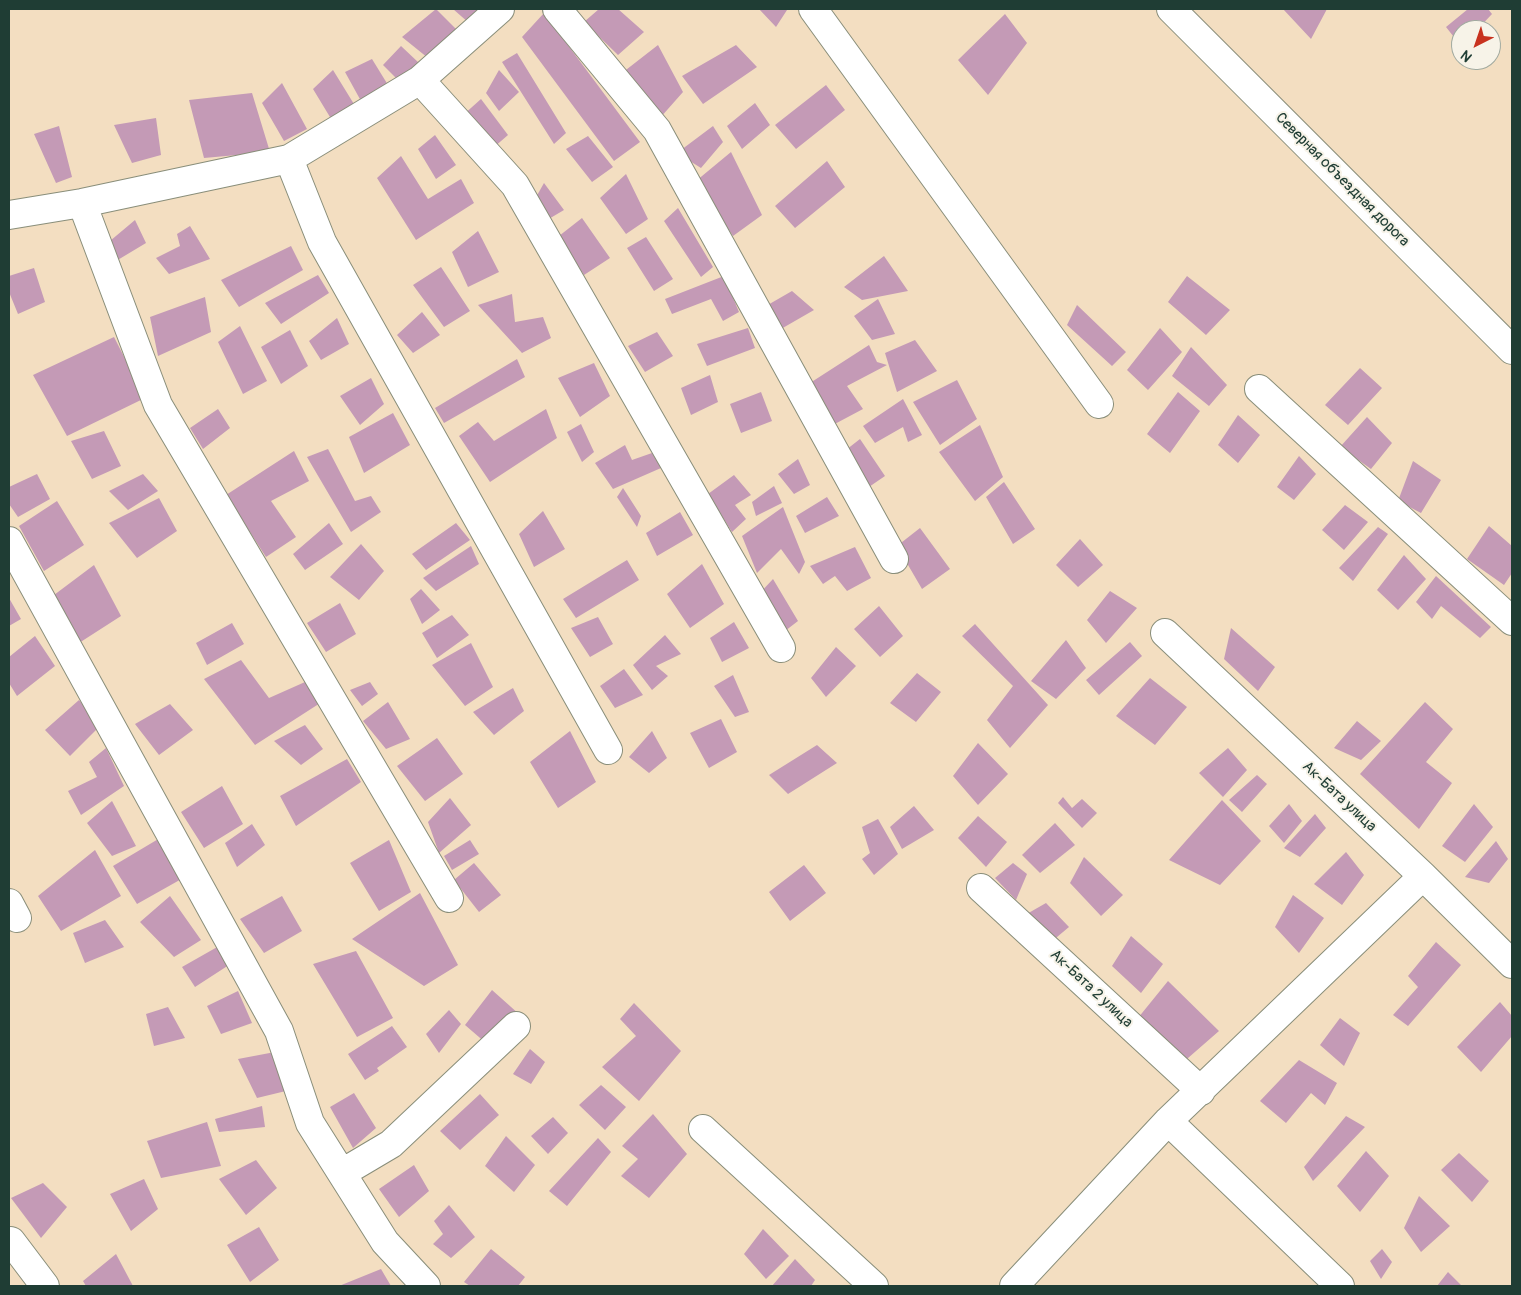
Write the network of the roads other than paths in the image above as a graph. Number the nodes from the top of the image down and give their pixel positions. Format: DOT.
graph roads {
  1 [pos="500,9"];
  2 [pos="557,9"];
  3 [pos="812,9"];
  4 [pos="1171,9"];
  5 [pos="420,80"];
  6 [pos="289,159"];
  7 [pos="82,202"];
  8 [pos="9,215"];
  9 [pos="1512,350"];
  10 [pos="1260,389"];
  11 [pos="1099,404"];
  12 [pos="9,541"];
  13 [pos="894,559"];
  14 [pos="1512,621"];
  15 [pos="1165,633"];
  16 [pos="780,648"];
  17 [pos="608,750"];
  18 [pos="1423,876"];
  19 [pos="981,888"];
  20 [pos="449,898"];
  21 [pos="1512,964"];
  22 [pos="516,1026"];
  23 [pos="1202,1091"];
  24 [pos="1168,1121"];
  25 [pos="703,1129"];
  26 [pos="342,1174"];
  27 [pos="11,1241"];
  28 [pos="44,1286"];
  29 [pos="426,1286"];
  30 [pos="874,1286"];
  31 [pos="1014,1286"];
  32 [pos="1340,1286"];
  1 -- 5 [label="main road"];
  2 -- 13 [label="main road"];
  3 -- 11 [label="main road"];
  4 -- 9 [label="main road, Северная объездная дорога"];
  5 -- 6 [label="main road"];
  5 -- 16 [label="main road"];
  6 -- 7 [label="main road"];
  6 -- 17 [label="main road"];
  7 -- 8 [label="main road"];
  7 -- 20 [label="main road"];
  10 -- 14 [label="main road"];
  12 -- 26 [label="main road"];
  15 -- 18 [label="main road, Ак-Бата улица"];
  18 -- 21 [label="main road, Ак-Бата улица"];
  18 -- 23 [label="main road"];
  19 -- 23 [label="main road, Ак-Бата 2 улица"];
  22 -- 26 [label="main road"];
  23 -- 24 [label="main road"];
  24 -- 31 [label="main road"];
  24 -- 32 [label="main road"];
  25 -- 30 [label="main road"];
  26 -- 29 [label="main road"];
  27 -- 28 [label="main road"];
}
